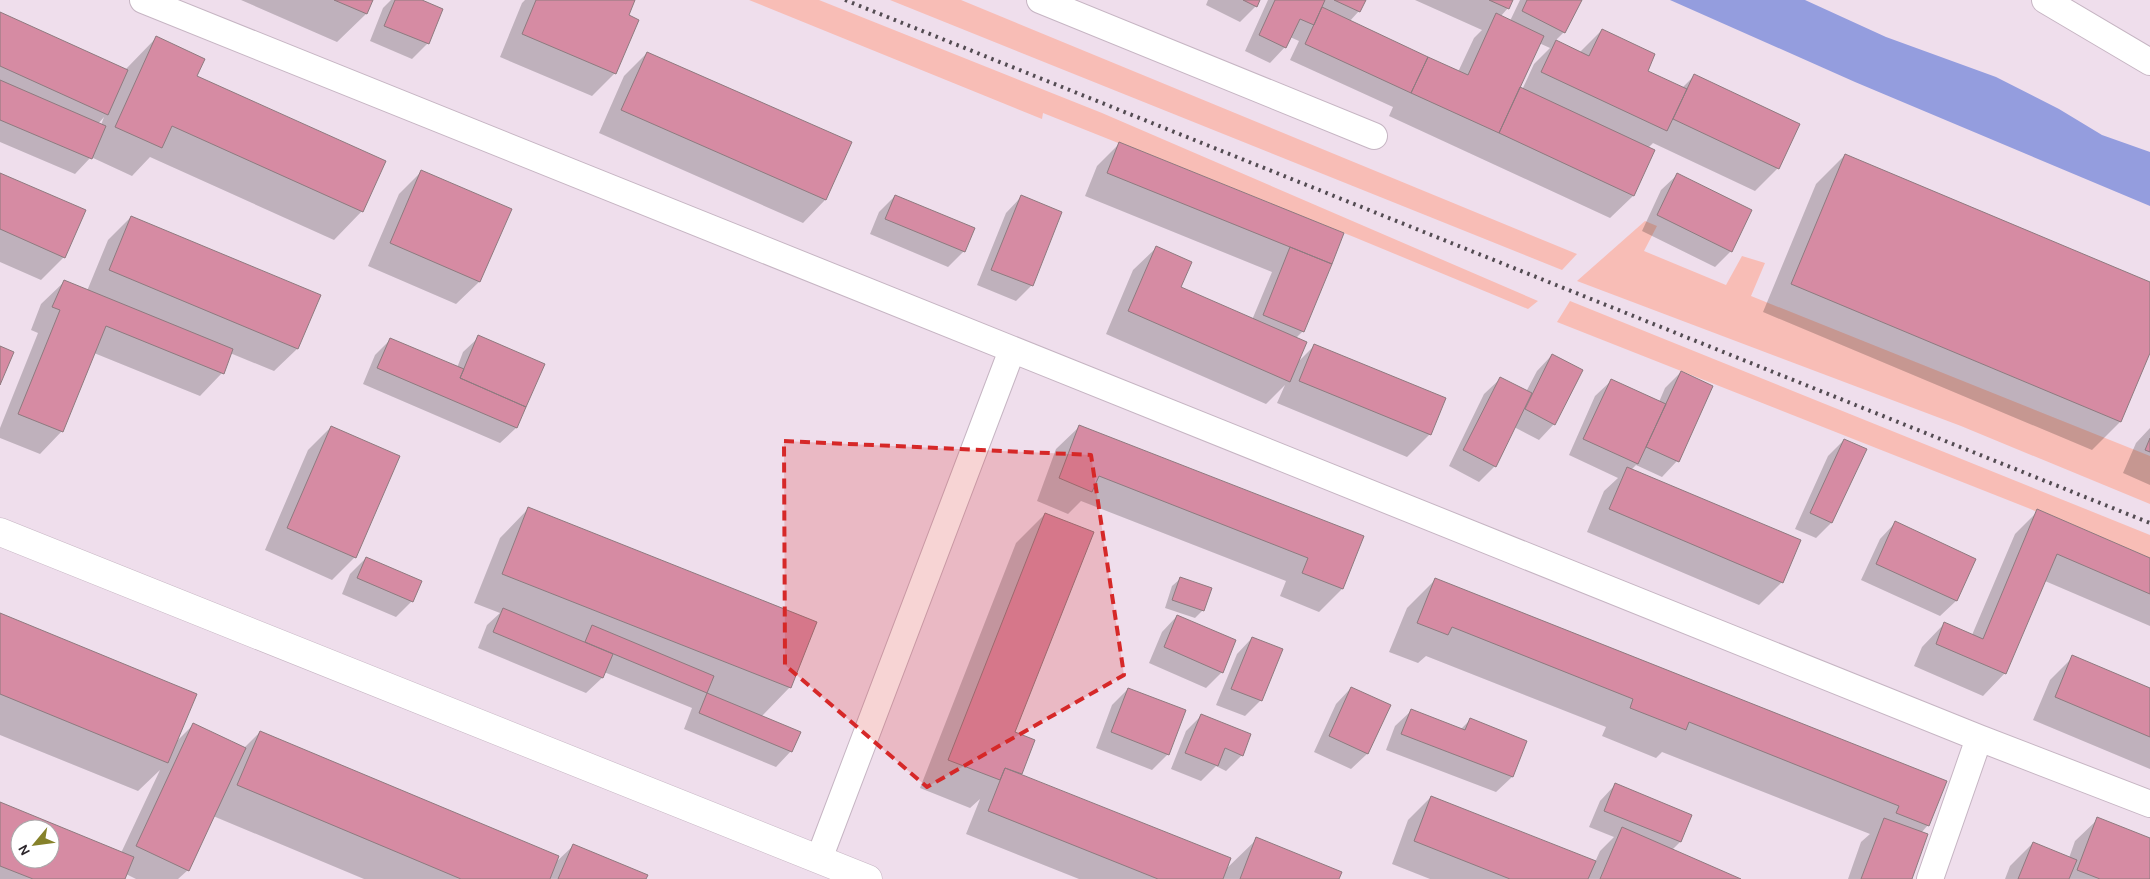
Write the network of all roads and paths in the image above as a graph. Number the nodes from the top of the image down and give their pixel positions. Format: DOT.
graph roads {
  1 [pos="143,0"];
  2 [pos="1040,0"];
  3 [pos="2045,0"];
  4 [pos="2150,62"];
  5 [pos="1374,136"];
  6 [pos="1012,350"];
  7 [pos="0,532"];
  8 [pos="1979,738"];
  9 [pos="2150,804"];
  10 [pos="819,860"];
  11 [pos="868,879"];
  12 [pos="1930,879"];
  1 -- 6 [label="street"];
  2 -- 5 [label="street"];
  3 -- 4 [label="street"];
  6 -- 8 [label="street"];
  6 -- 10 [label="street"];
  7 -- 10 [label="main road"];
  8 -- 9 [label="street"];
  8 -- 12 [label="street"];
  10 -- 11 [label="main road"];
}
